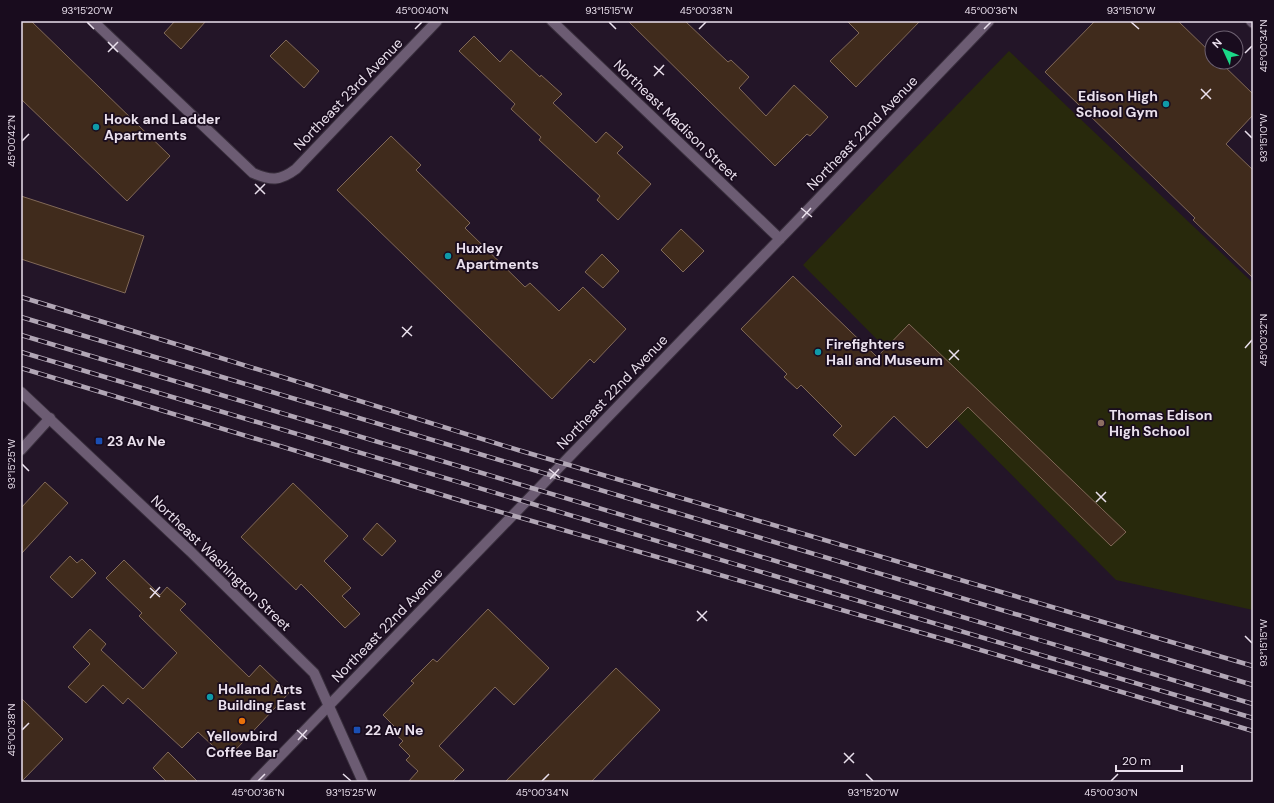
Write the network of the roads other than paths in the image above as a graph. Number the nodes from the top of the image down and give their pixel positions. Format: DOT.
graph roads {
  1 [pos="93,21"];
  2 [pos="437,21"];
  3 [pos="552,21"];
  4 [pos="989,21"];
  5 [pos="780,239"];
  6 [pos="21,392"];
  7 [pos="50,418"];
  8 [pos="21,450"];
  9 [pos="328,706"];
  10 [pos="255,782"];
  11 [pos="363,782"];
  1 -- 2 [label="street, Northeast 23rd Avenue"];
  3 -- 5 [label="street, Northeast Madison Street"];
  4 -- 5 [label="street, Northeast 22nd Avenue"];
  5 -- 9 [label="street, Northeast 22nd Avenue"];
  6 -- 7 [label="street, Northeast Washington Street"];
  7 -- 8 [label="street"];
  7 -- 9 [label="street, Northeast Washington Street"];
  9 -- 10 [label="street, Northeast 22nd Avenue"];
  9 -- 11 [label="street, Northeast Washington Street"];
}
